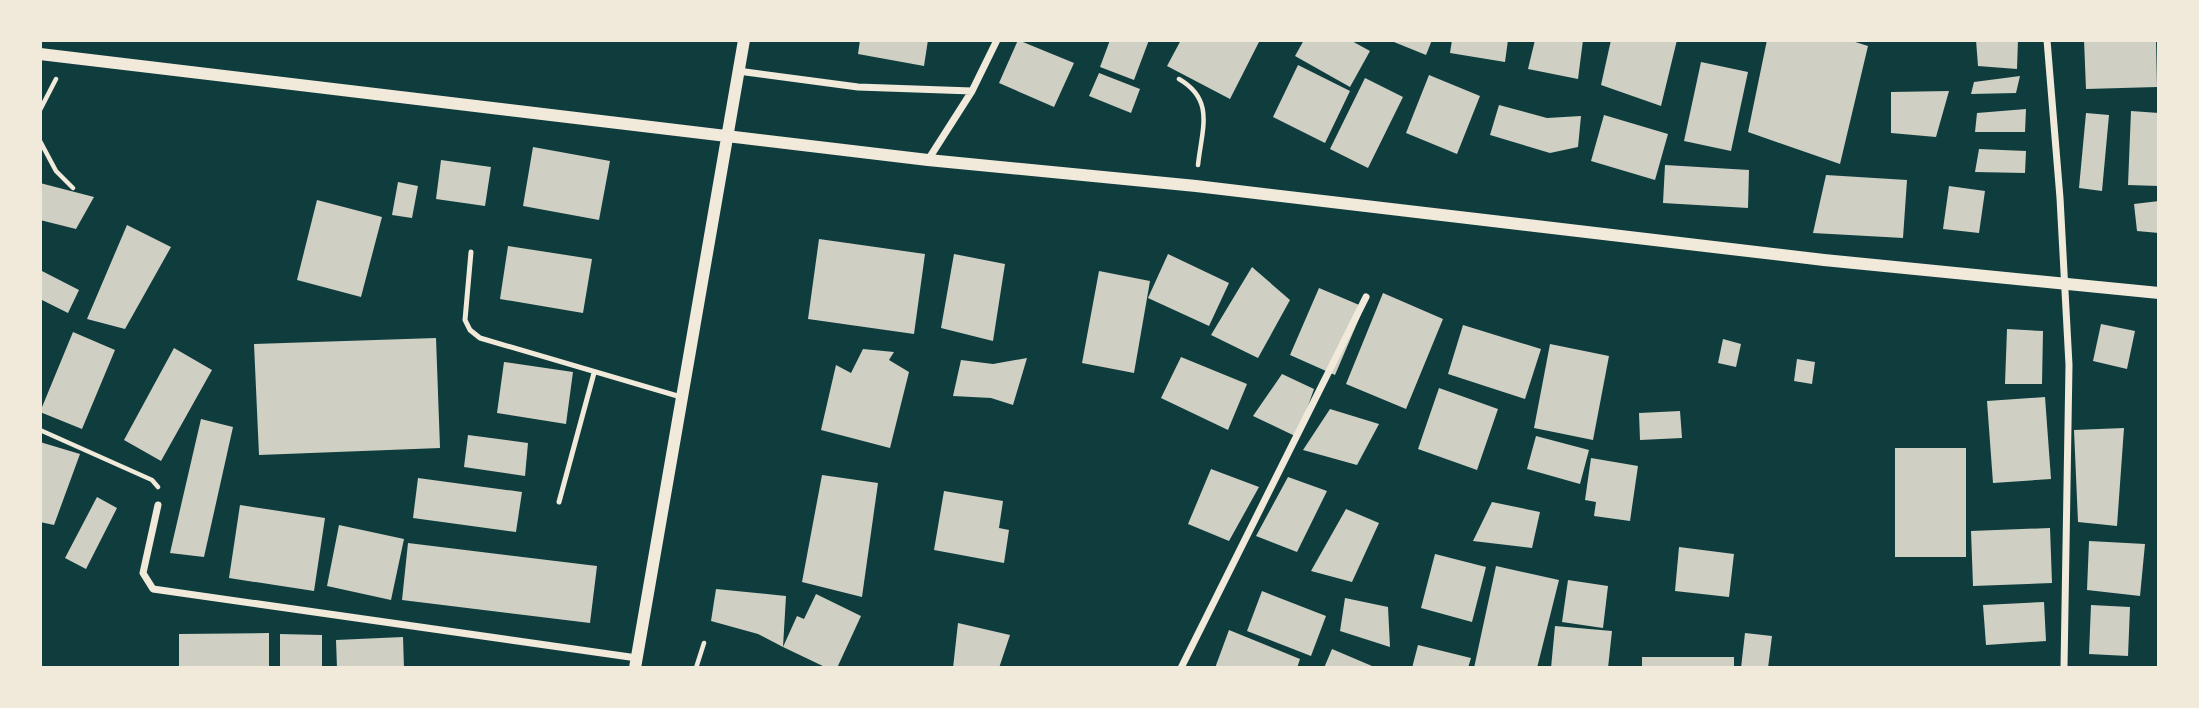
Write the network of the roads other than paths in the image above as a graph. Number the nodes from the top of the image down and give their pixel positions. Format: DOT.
graph roads {
  1 [pos="744,40"];
  2 [pos="997,40"];
  3 [pos="2047,40"];
  4 [pos="40,54"];
  5 [pos="738,71"];
  6 [pos="972,91"];
  7 [pos="726,135"];
  8 [pos="928,160"];
  9 [pos="471,252"];
  10 [pos="2065,286"];
  11 [pos="2159,293"];
  12 [pos="1366,298"];
  13 [pos="594,373"];
  14 [pos="681,397"];
  15 [pos="559,502"];
  16 [pos="158,505"];
  17 [pos="636,663"];
  18 [pos="1181,668"];
  19 [pos="2064,668"];
  1 -- 5 [label="street"];
  2 -- 6 [label="street"];
  3 -- 10 [label="street"];
  4 -- 7 [label="street"];
  5 -- 6 [label="street"];
  5 -- 7 [label="street"];
  6 -- 8 [label="street"];
  7 -- 8 [label="street"];
  7 -- 14 [label="street"];
  8 -- 10 [label="street"];
  9 -- 13 [label="lane"];
  10 -- 11 [label="street"];
  10 -- 19 [label="street"];
  12 -- 18 [label="street"];
  13 -- 14 [label="lane"];
  13 -- 15 [label="lane"];
  14 -- 17 [label="street"];
  16 -- 17 [label="street"];
}
